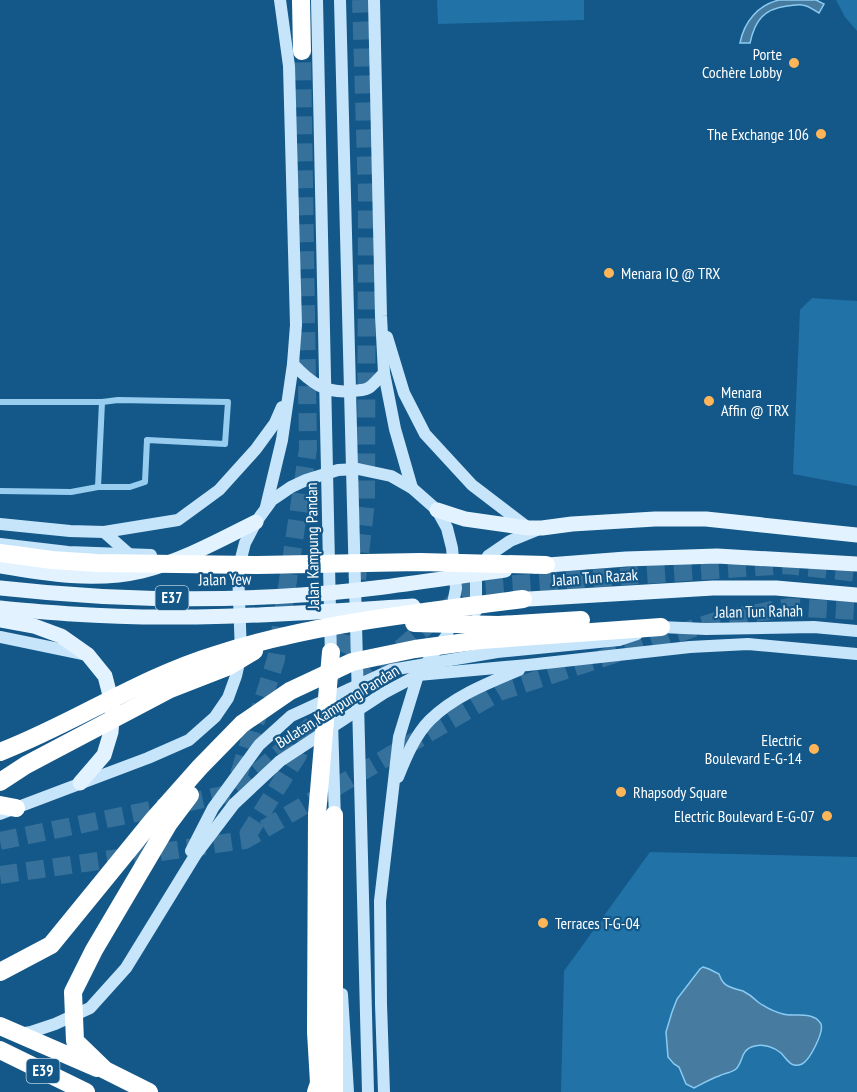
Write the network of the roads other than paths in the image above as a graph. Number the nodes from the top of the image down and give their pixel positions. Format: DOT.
graph roads {
  1 [pos="280,0"];
  2 [pos="301,0"];
  3 [pos="317,0"];
  4 [pos="340,0"];
  5 [pos="374,0"];
  6 [pos="302,51"];
  7 [pos="381,316"];
  8 [pos="293,364"];
  9 [pos="384,373"];
  10 [pos="289,392"];
  11 [pos="0,402"];
  12 [pos="102,402"];
  13 [pos="98,487"];
  14 [pos="412,488"];
  15 [pos="0,491"];
  16 [pos="437,510"];
  17 [pos="261,516"];
  18 [pos="0,524"];
  19 [pos="535,528"];
  20 [pos="104,532"];
  21 [pos="857,535"];
  22 [pos="0,544"];
  23 [pos="0,553"];
  24 [pos="129,554"];
  25 [pos="183,557"];
  26 [pos="546,564"];
  27 [pos="857,564"];
  28 [pos="0,566"];
  29 [pos="0,588"];
  30 [pos="344,591"];
  31 [pos="857,595"];
  32 [pos="523,599"];
  33 [pos="0,608"];
  34 [pos="0,620"];
  35 [pos="361,621"];
  36 [pos="498,625"];
  37 [pos="661,627"];
  38 [pos="857,631"];
  39 [pos="0,636"];
  40 [pos="277,638"];
  41 [pos="331,652"];
  42 [pos="857,654"];
  43 [pos="88,655"];
  44 [pos="352,662"];
  45 [pos="546,663"];
  46 [pos="528,665"];
  47 [pos="418,675"];
  48 [pos="242,724"];
  49 [pos="0,752"];
  50 [pos="0,782"];
  51 [pos="80,783"];
  52 [pos="392,789"];
  53 [pos="5,809"];
  54 [pos="334,814"];
  55 [pos="159,914"];
  56 [pos="0,972"];
  57 [pos="0,1026"];
  58 [pos="0,1036"];
  59 [pos="3,1052"];
  60 [pos="0,1056"];
  61 [pos="60,1092"];
  62 [pos="86,1092"];
  63 [pos="98,1092"];
  64 [pos="149,1092"];
  65 [pos="316,1092"];
  66 [pos="334,1092"];
  67 [pos="348,1092"];
  68 [pos="368,1092"];
  69 [pos="384,1092"];
  1 -- 8 [label="main road"];
  2 -- 6 [label="highway"];
  3 -- 41 [label="main road, Jalan Kampung Pandan"];
  4 -- 68 [label="main road"];
  5 -- 7 [label="main road"];
  7 -- 9 [label="main road"];
  7 -- 19 [label="main road"];
  8 -- 9 [label="main road"];
  8 -- 10 [label="main road"];
  9 -- 14 [label="main road"];
  10 -- 17 [label="main road"];
  10 -- 20 [label="main road"];
  11 -- 12 [label="street"];
  12 -- 13 [label="street"];
  12 -- 13 [label="street"];
  13 -- 15 [label="street"];
  14 -- 16 [label="main road, Bulatan Kampung Pandan"];
  14 -- 17 [label="main road, Bulatan Kampung Pandan"];
  16 -- 19 [label="main road"];
  16 -- 47 [label="main road, Bulatan Kampung Pandan"];
  17 -- 25 [label="main road"];
  17 -- 51 [label="main road, Bulatan Kampung Pandan"];
  18 -- 20 [label="main road"];
  19 -- 21 [label="main road"];
  19 -- 45 [label="main road"];
  20 -- 24 [label="main road"];
  22 -- 24 [label="main road"];
  23 -- 26 [label="highway"];
  24 -- 25 [label="main road"];
  25 -- 28 [label="main road"];
  26 -- 27 [label="main road, Jalan Tun Razak / E37"];
  26 -- 30 [label="main road, Jalan Tun Razak / E37"];
  29 -- 30 [label="main road, Jalan Yew / E37"];
  31 -- 32 [label="main road, Jalan Tun Razak / E37"];
  32 -- 33 [label="main road, Jalan Tun Razak / E37"];
  32 -- 35 [label="highway"];
  34 -- 43 [label="main road"];
  35 -- 36 [label="highway"];
  35 -- 40 [label="highway"];
  36 -- 37 [label="highway"];
  36 -- 44 [label="highway"];
  37 -- 38 [label="main road, Jalan Tun Rahah"];
  37 -- 44 [label="highway"];
  37 -- 55 [label="main road, Jalan Tun Rahah"];
  39 -- 43 [label="main road"];
  40 -- 49 [label="highway"];
  40 -- 50 [label="highway"];
  41 -- 54 [label="main road, Jalan Kampung Pandan"];
  41 -- 65 [label="highway"];
  42 -- 45 [label="main road"];
  43 -- 51 [label="main road"];
  44 -- 48 [label="highway"];
  45 -- 46 [label="main road"];
  46 -- 47 [label="main road"];
  46 -- 52 [label="main road"];
  47 -- 52 [label="main road"];
  47 -- 55 [label="main road, Bulatan Kampung Pandan"];
  48 -- 56 [label="highway"];
  48 -- 64 [label="highway"];
  51 -- 53 [label="main road, Bulatan Kampung Pandan"];
  52 -- 69 [label="main road"];
  54 -- 66 [label="highway"];
  54 -- 67 [label="main road, Jalan Kampung Pandan"];
  55 -- 58 [label="main road, Bulatan Kampung Pandan"];
  57 -- 64 [label="highway"];
  59 -- 60 [label="main road"];
  59 -- 61 [label="highway, E39"];
  59 -- 62 [label="highway, E39"];
  59 -- 63 [label="main road"];
}
